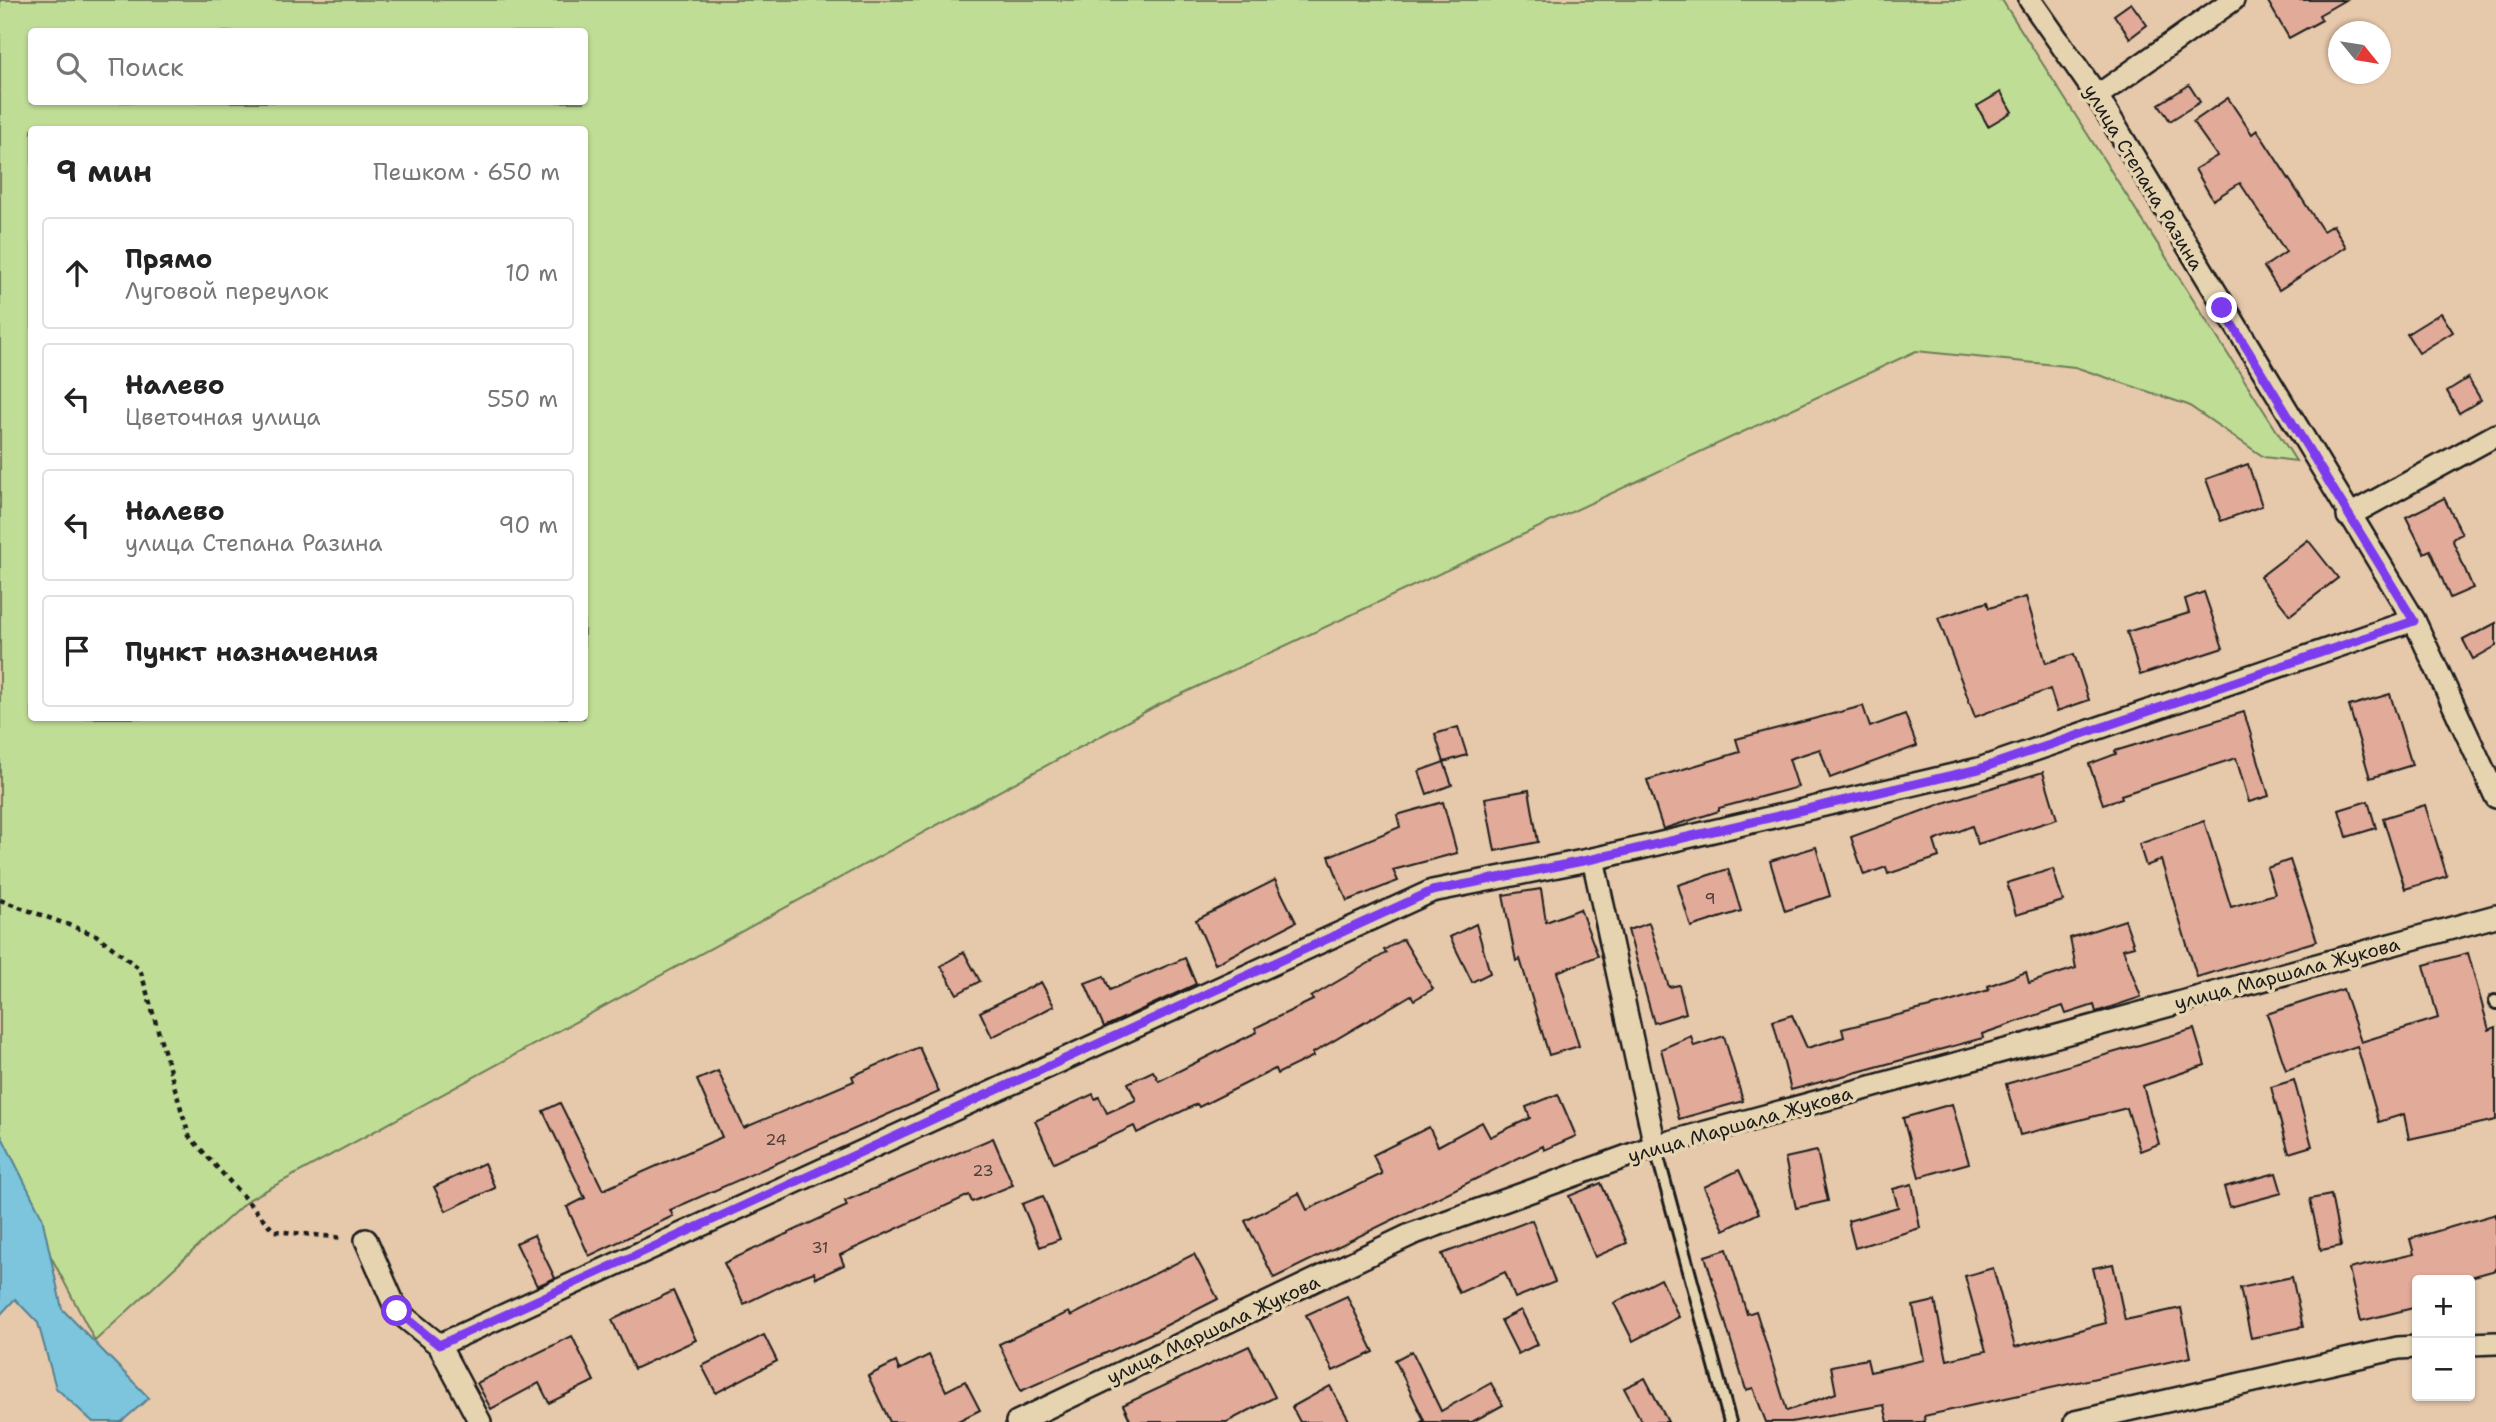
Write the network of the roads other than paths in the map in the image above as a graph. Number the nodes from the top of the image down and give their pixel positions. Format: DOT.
graph roads {
  1 [pos="2030,0"];
  2 [pos="2234,0"];
  3 [pos="2097,96"];
  4 [pos="2496,435"];
  5 [pos="2348,516"];
  6 [pos="2414,621"];
  7 [pos="2496,797"];
  8 [pos="1593,859"];
  9 [pos="2496,916"];
  10 [pos="1655,1146"];
  11 [pos="366,1240"];
  12 [pos="2496,1343"];
  13 [pos="2475,1344"];
  14 [pos="439,1345"];
  15 [pos="2412,1347"];
  16 [pos="480,1422"];
  17 [pos="1017,1422"];
  18 [pos="1730,1422"];
  19 [pos="2075,1422"];
  1 -- 3 [label="street, улица Степана Разина"];
  2 -- 3 [label="street"];
  3 -- 5 [label="street, улица Степана Разина"];
  4 -- 5 [label="street"];
  5 -- 6 [label="street, улица Степана Разина"];
  6 -- 7 [label="street, улица Степана Разина"];
  6 -- 8 [label="street"];
  8 -- 10 [label="street"];
  8 -- 14 [label="street"];
  9 -- 10 [label="street, улица Маршала Жукова"];
  10 -- 17 [label="street, улица Маршала Жукова"];
  10 -- 18 [label="lane"];
  11 -- 14 [label="street"];
  12 -- 13 [label="street"];
  14 -- 16 [label="street"];
  15 -- 19 [label="street"];
}
